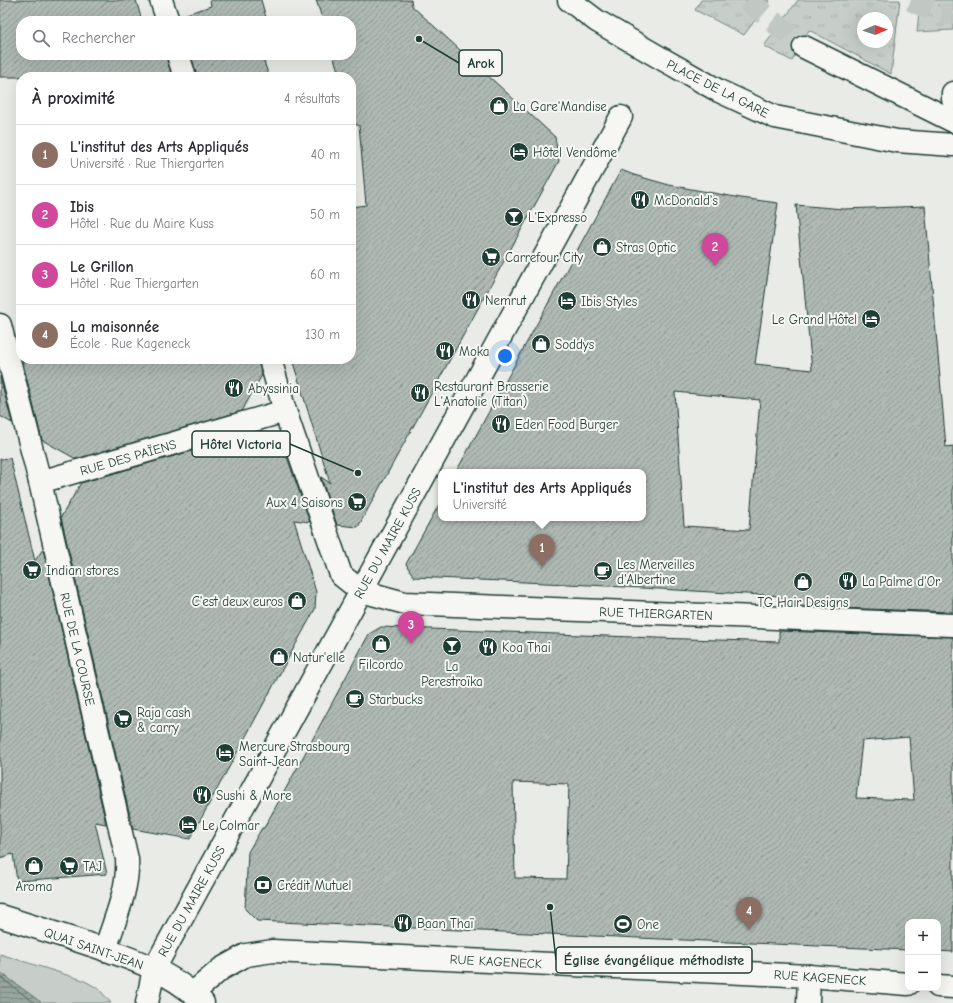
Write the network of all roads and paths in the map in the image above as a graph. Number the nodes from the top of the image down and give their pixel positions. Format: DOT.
graph roads {
  1 [pos="161,0"];
  2 [pos="569,0"];
  3 [pos="166,16"];
  4 [pos="804,47"];
  5 [pos="180,60"];
  6 [pos="183,72"];
  7 [pos="953,94"];
  8 [pos="953,99"];
  9 [pos="621,117"];
  10 [pos="953,121"];
  11 [pos="953,145"];
  12 [pos="0,324"];
  13 [pos="271,364"];
  14 [pos="285,411"];
  15 [pos="40,482"];
  16 [pos="361,591"];
  17 [pos="953,625"];
  18 [pos="0,916"];
  19 [pos="105,950"];
  20 [pos="154,969"];
  21 [pos="809,976"];
  22 [pos="905,984"];
  23 [pos="941,986"];
  24 [pos="953,987"];
  25 [pos="198,998"];
  26 [pos="147,1003"];
  27 [pos="808,1003"];
  1 -- 3 [label="street"];
  2 -- 11 [label="street, PLACE DE LA GARE"];
  4 -- 10 [label="street"];
  5 -- 6 [label="street"];
  7 -- 8 [label="street"];
  9 -- 16 [label="street, RUE DU MAIRE KUSS"];
  12 -- 15 [label="street, RUE DE LA COURSE"];
  13 -- 14 [label="street"];
  14 -- 15 [label="street, RUE DES PAÏENS"];
  14 -- 16 [label="street"];
  15 -- 19 [label="street, RUE DE LA COURSE"];
  16 -- 17 [label="street, RUE THIERGARTEN"];
  16 -- 20 [label="street, RUE DU MAIRE KUSS"];
  18 -- 19 [label="street, QUAI SAINT-JEAN"];
  19 -- 20 [label="street, QUAI SAINT-JEAN"];
  20 -- 25 [label="street, QUAI SAINT-JEAN"];
  20 -- 26 [label="street, RUE DU MAIRE KUSS"];
  21 -- 22 [label="street, RUE KAGENECK"];
  21 -- 25 [label="street, RUE KAGENECK"];
  21 -- 27 [label="street"];
  23 -- 24 [label="street"];
}
